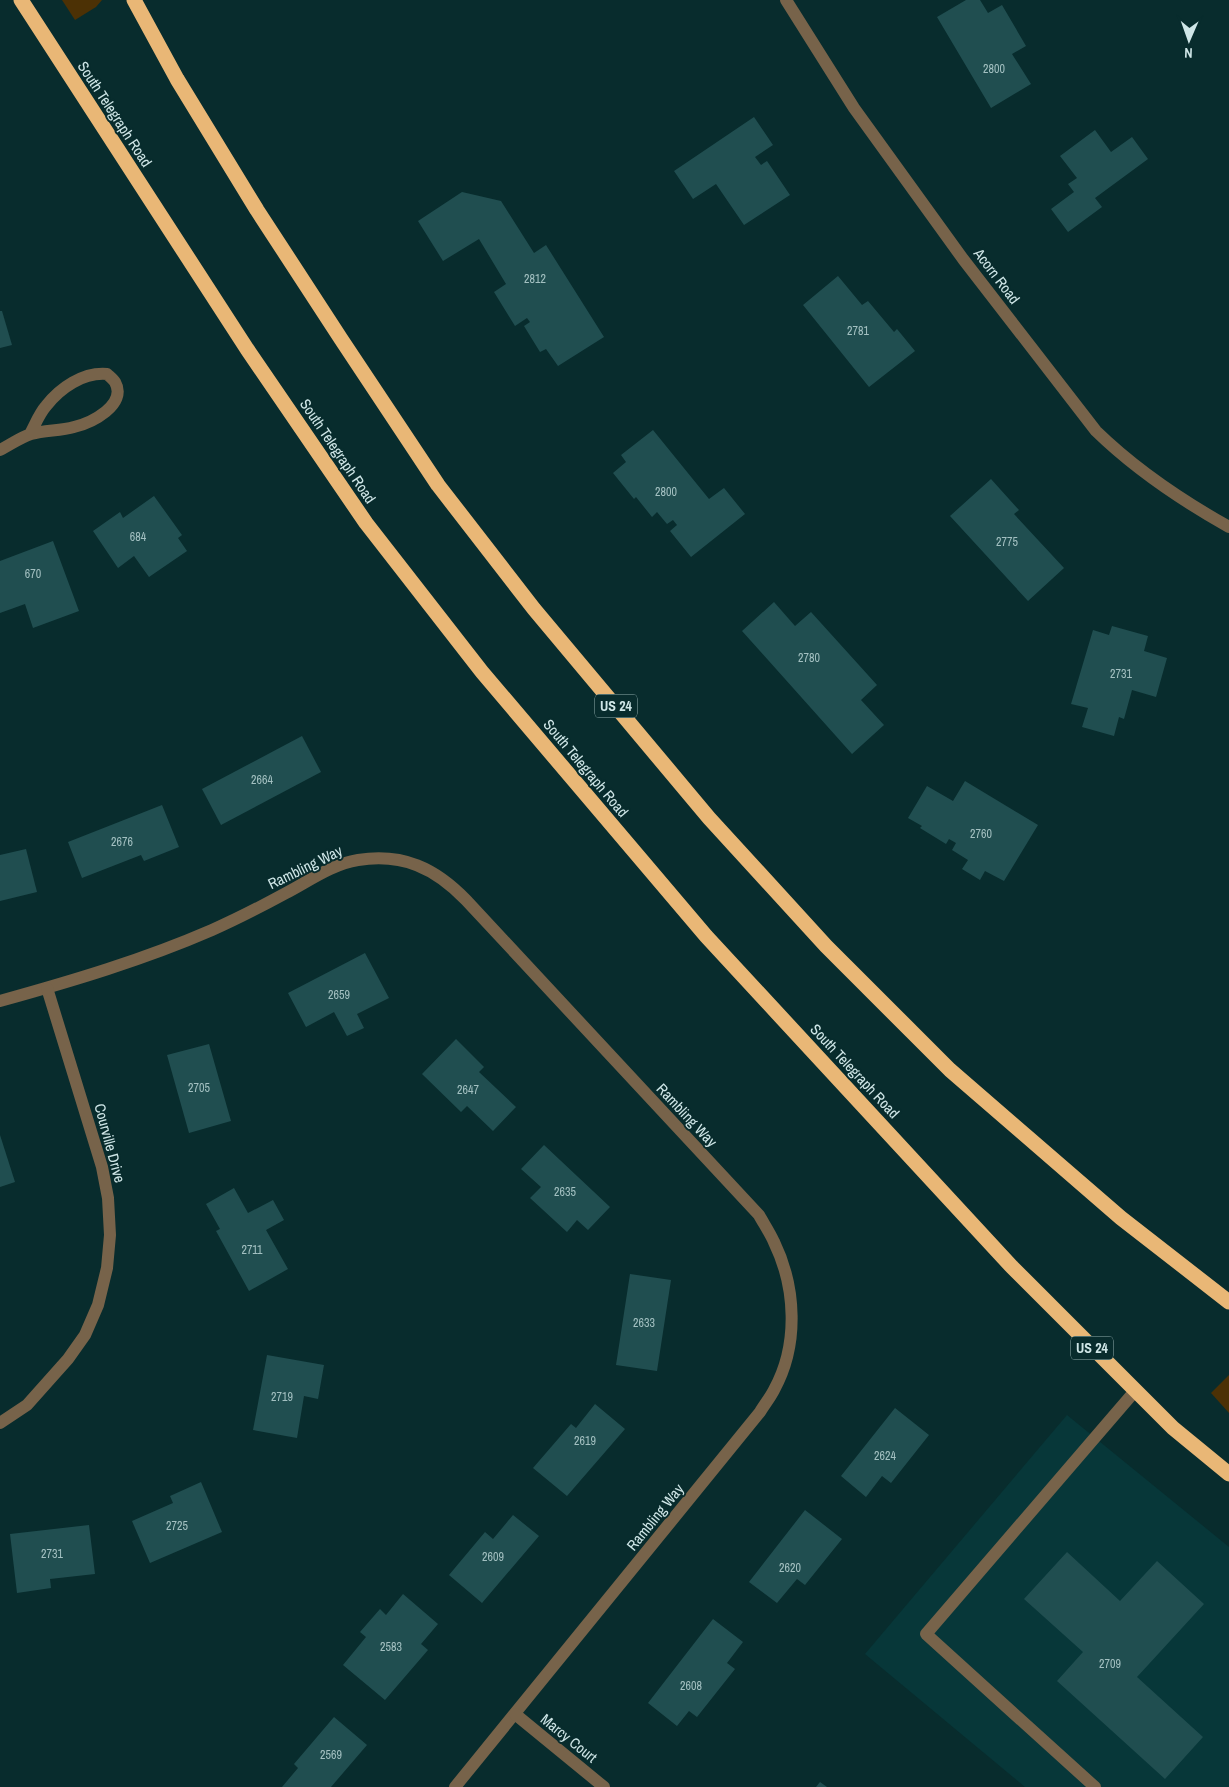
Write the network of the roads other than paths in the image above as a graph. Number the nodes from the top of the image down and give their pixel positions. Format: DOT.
graph roads {
  1 [pos="21,0"];
  2 [pos="134,0"];
  3 [pos="786,0"];
  4 [pos="30,434"];
  5 [pos="0,450"];
  6 [pos="1229,527"];
  7 [pos="47,988"];
  8 [pos="0,1001"];
  9 [pos="1229,1302"];
  10 [pos="1135,1391"];
  11 [pos="0,1423"];
  12 [pos="1229,1474"];
  13 [pos="514,1714"];
  14 [pos="455,1787"];
  15 [pos="604,1787"];
  16 [pos="1096,1787"];
  1 -- 10 [label="highway, South Telegraph Road / US 24"];
  2 -- 9 [label="highway, US 24"];
  3 -- 6 [label="street, Acorn Road"];
  4 -- 4 [label="street"];
  4 -- 5 [label="street"];
  7 -- 8 [label="street, Rambling Way"];
  7 -- 11 [label="street, Courville Drive"];
  7 -- 13 [label="street, Rambling Way"];
  10 -- 12 [label="highway, South Telegraph Road / US 24"];
  10 -- 16 [label="street"];
  13 -- 14 [label="street, Rambling Way"];
  13 -- 15 [label="street, Marcy Court"];
}
